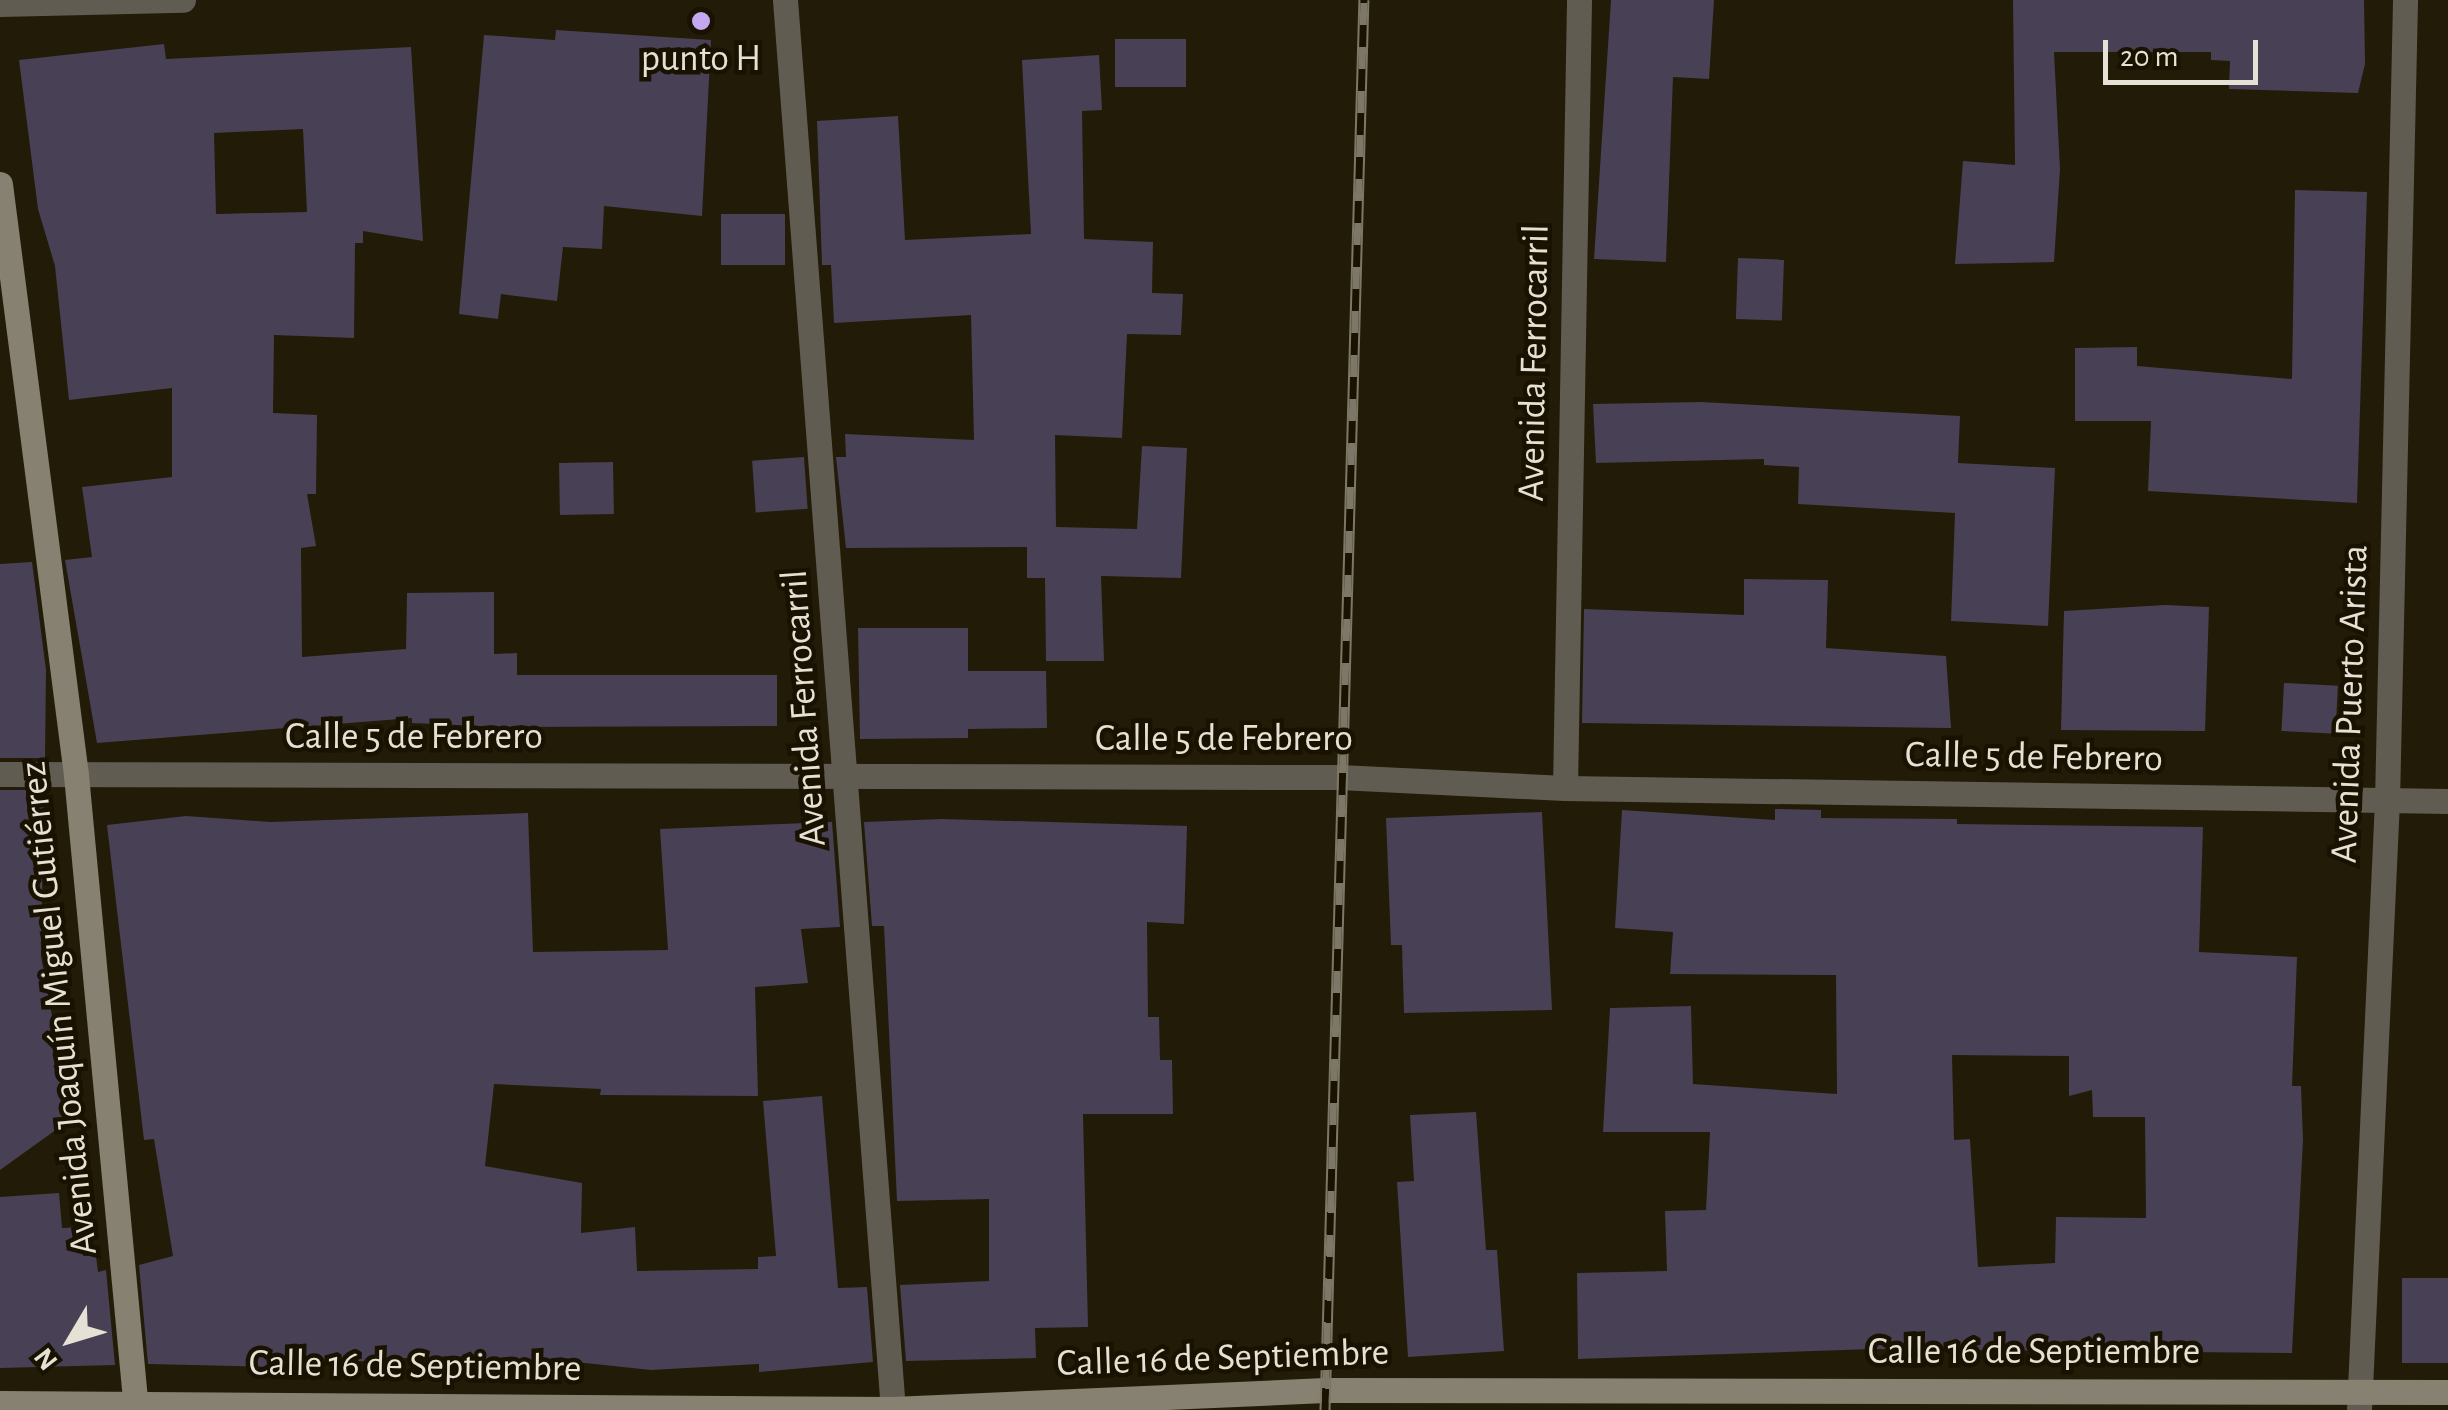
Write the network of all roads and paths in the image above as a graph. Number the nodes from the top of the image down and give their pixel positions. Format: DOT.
graph roads {
  1 [pos="183,0"];
  2 [pos="785,0"];
  3 [pos="1579,0"];
  4 [pos="2405,0"];
  5 [pos="0,4"];
  6 [pos="0,184"];
  7 [pos="0,774"];
  8 [pos="76,775"];
  9 [pos="848,777"];
  10 [pos="1565,788"];
  11 [pos="2387,801"];
  12 [pos="2448,801"];
  13 [pos="2448,1392"];
  14 [pos="2360,1401"];
  15 [pos="0,1403"];
  16 [pos="135,1406"];
  17 [pos="892,1410"];
  1 -- 5 [label="street"];
  2 -- 9 [label="street, Avenida Ferrocarril"];
  3 -- 10 [label="street, Avenida Ferrocarril"];
  4 -- 11 [label="street, Avenida Puerto Arista"];
  6 -- 8 [label="main road, Avenida Joaquín Miguel Gutiérrez"];
  7 -- 8 [label="street, Calle 5 de Febrero"];
  8 -- 9 [label="street, Calle 5 de Febrero"];
  8 -- 16 [label="main road, Avenida Joaquín Miguel Gutiérrez"];
  9 -- 10 [label="street, Calle 5 de Febrero"];
  9 -- 17 [label="street, Avenida Ferrocarril"];
  10 -- 11 [label="street, Calle 5 de Febrero"];
  11 -- 12 [label="street, Calle 5 de Febrero"];
  11 -- 14 [label="street, Avenida Puerto Arista"];
  13 -- 14 [label="main road, Calle 16 de Septiembre"];
  14 -- 17 [label="main road, Calle 16 de Septiembre"];
  15 -- 16 [label="main road, Calle 16 de Septiembre"];
  16 -- 17 [label="main road, Calle 16 de Septiembre"];
}
